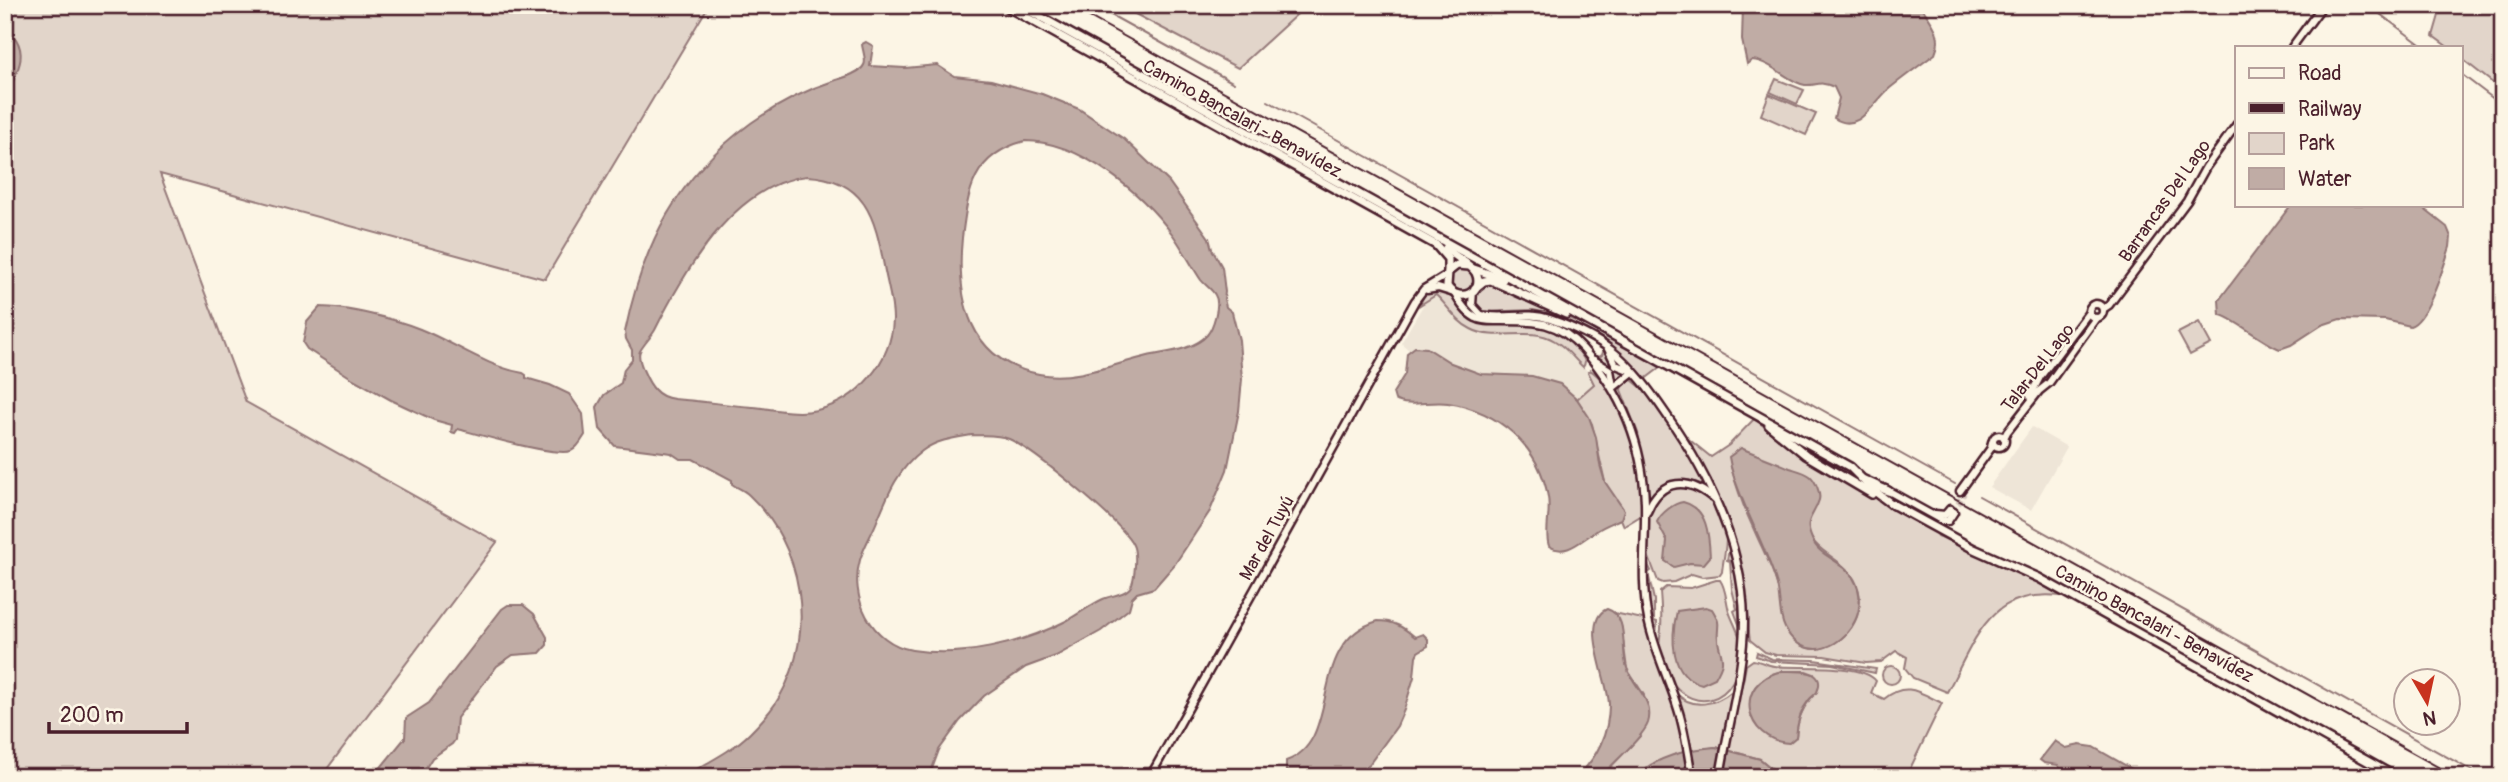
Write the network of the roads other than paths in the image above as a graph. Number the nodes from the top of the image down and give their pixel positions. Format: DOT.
graph roads {
  1 [pos="1004,5"];
  2 [pos="1018,5"];
  3 [pos="2323,5"];
  4 [pos="2293,46"];
  5 [pos="2235,127"];
  6 [pos="1426,233"];
  7 [pos="1470,266"];
  8 [pos="1447,274"];
  9 [pos="1474,289"];
  10 [pos="1453,293"];
  11 [pos="2101,307"];
  12 [pos="2089,312"];
  13 [pos="1409,314"];
  14 [pos="1576,315"];
  15 [pos="2096,318"];
  16 [pos="1614,336"];
  17 [pos="1593,340"];
  18 [pos="1605,347"];
  19 [pos="1589,356"];
  20 [pos="1633,372"];
  21 [pos="1613,388"];
  22 [pos="1733,402"];
  23 [pos="2002,436"];
  24 [pos="1995,444"];
  25 [pos="1818,462"];
  26 [pos="1850,467"];
  27 [pos="1861,479"];
  28 [pos="1888,491"];
  29 [pos="1962,492"];
  30 [pos="1717,501"];
  31 [pos="1893,505"];
  32 [pos="1952,511"];
  33 [pos="1645,518"];
  34 [pos="1150,777"];
  35 [pos="1692,777"];
  36 [pos="1720,777"];
  37 [pos="2396,777"];
  1 -- 8 [label="main road, Camino Bancalari - Benavídez"];
  2 -- 6 [label="main road, Camino Bancalari - Benavídez"];
  3 -- 4 [label="street"];
  5 -- 11 [label="street, Barrancas Del Lago"];
  6 -- 7 [label="main road, Camino Bancalari - Benavídez"];
  6 -- 14 [label="main road, Camino Bancalari - Benavídez"];
  7 -- 8 [label="main road"];
  7 -- 9 [label="main road"];
  7 -- 14 [label="main road, Camino Bancalari - Benavídez"];
  8 -- 10 [label="main road"];
  8 -- 13 [label="street"];
  9 -- 10 [label="main road"];
  9 -- 16 [label="main road, Camino Bancalari - Benavídez"];
  9 -- 17 [label="street"];
  10 -- 13 [label="street"];
  10 -- 19 [label="street"];
  11 -- 12 [label="street, Talar Del Lago"];
  11 -- 15 [label="street, Talar Del Lago"];
  12 -- 15 [label="street"];
  12 -- 23 [label="street, Talar Del Lago"];
  13 -- 34 [label="street, Mar del Tuyú"];
  14 -- 16 [label="main road, Camino Bancalari - Benavídez"];
  15 -- 23 [label="street, Talar Del Lago"];
  16 -- 22 [label="main road, Camino Bancalari - Benavídez"];
  17 -- 18 [label="street"];
  17 -- 19 [label="street"];
  18 -- 19 [label="street"];
  18 -- 20 [label="street"];
  19 -- 21 [label="street"];
  20 -- 21 [label="street"];
  20 -- 30 [label="street"];
  21 -- 33 [label="street"];
  22 -- 25 [label="main road, Camino Bancalari - Benavídez"];
  22 -- 26 [label="main road, Camino Bancalari - Benavídez"];
  23 -- 24 [label="street"];
  23 -- 24 [label="street"];
  24 -- 29 [label="street"];
  25 -- 27 [label="main road"];
  25 -- 31 [label="main road, Camino Bancalari - Benavídez"];
  26 -- 27 [label="main road, Camino Bancalari - Benavídez"];
  26 -- 28 [label="street"];
  27 -- 28 [label="main road"];
  27 -- 31 [label="main road, Camino Bancalari - Benavídez"];
  28 -- 32 [label="street"];
  30 -- 33 [label="street"];
  30 -- 36 [label="street"];
  31 -- 37 [label="main road, Camino Bancalari - Benavídez"];
  33 -- 35 [label="street"];
}
